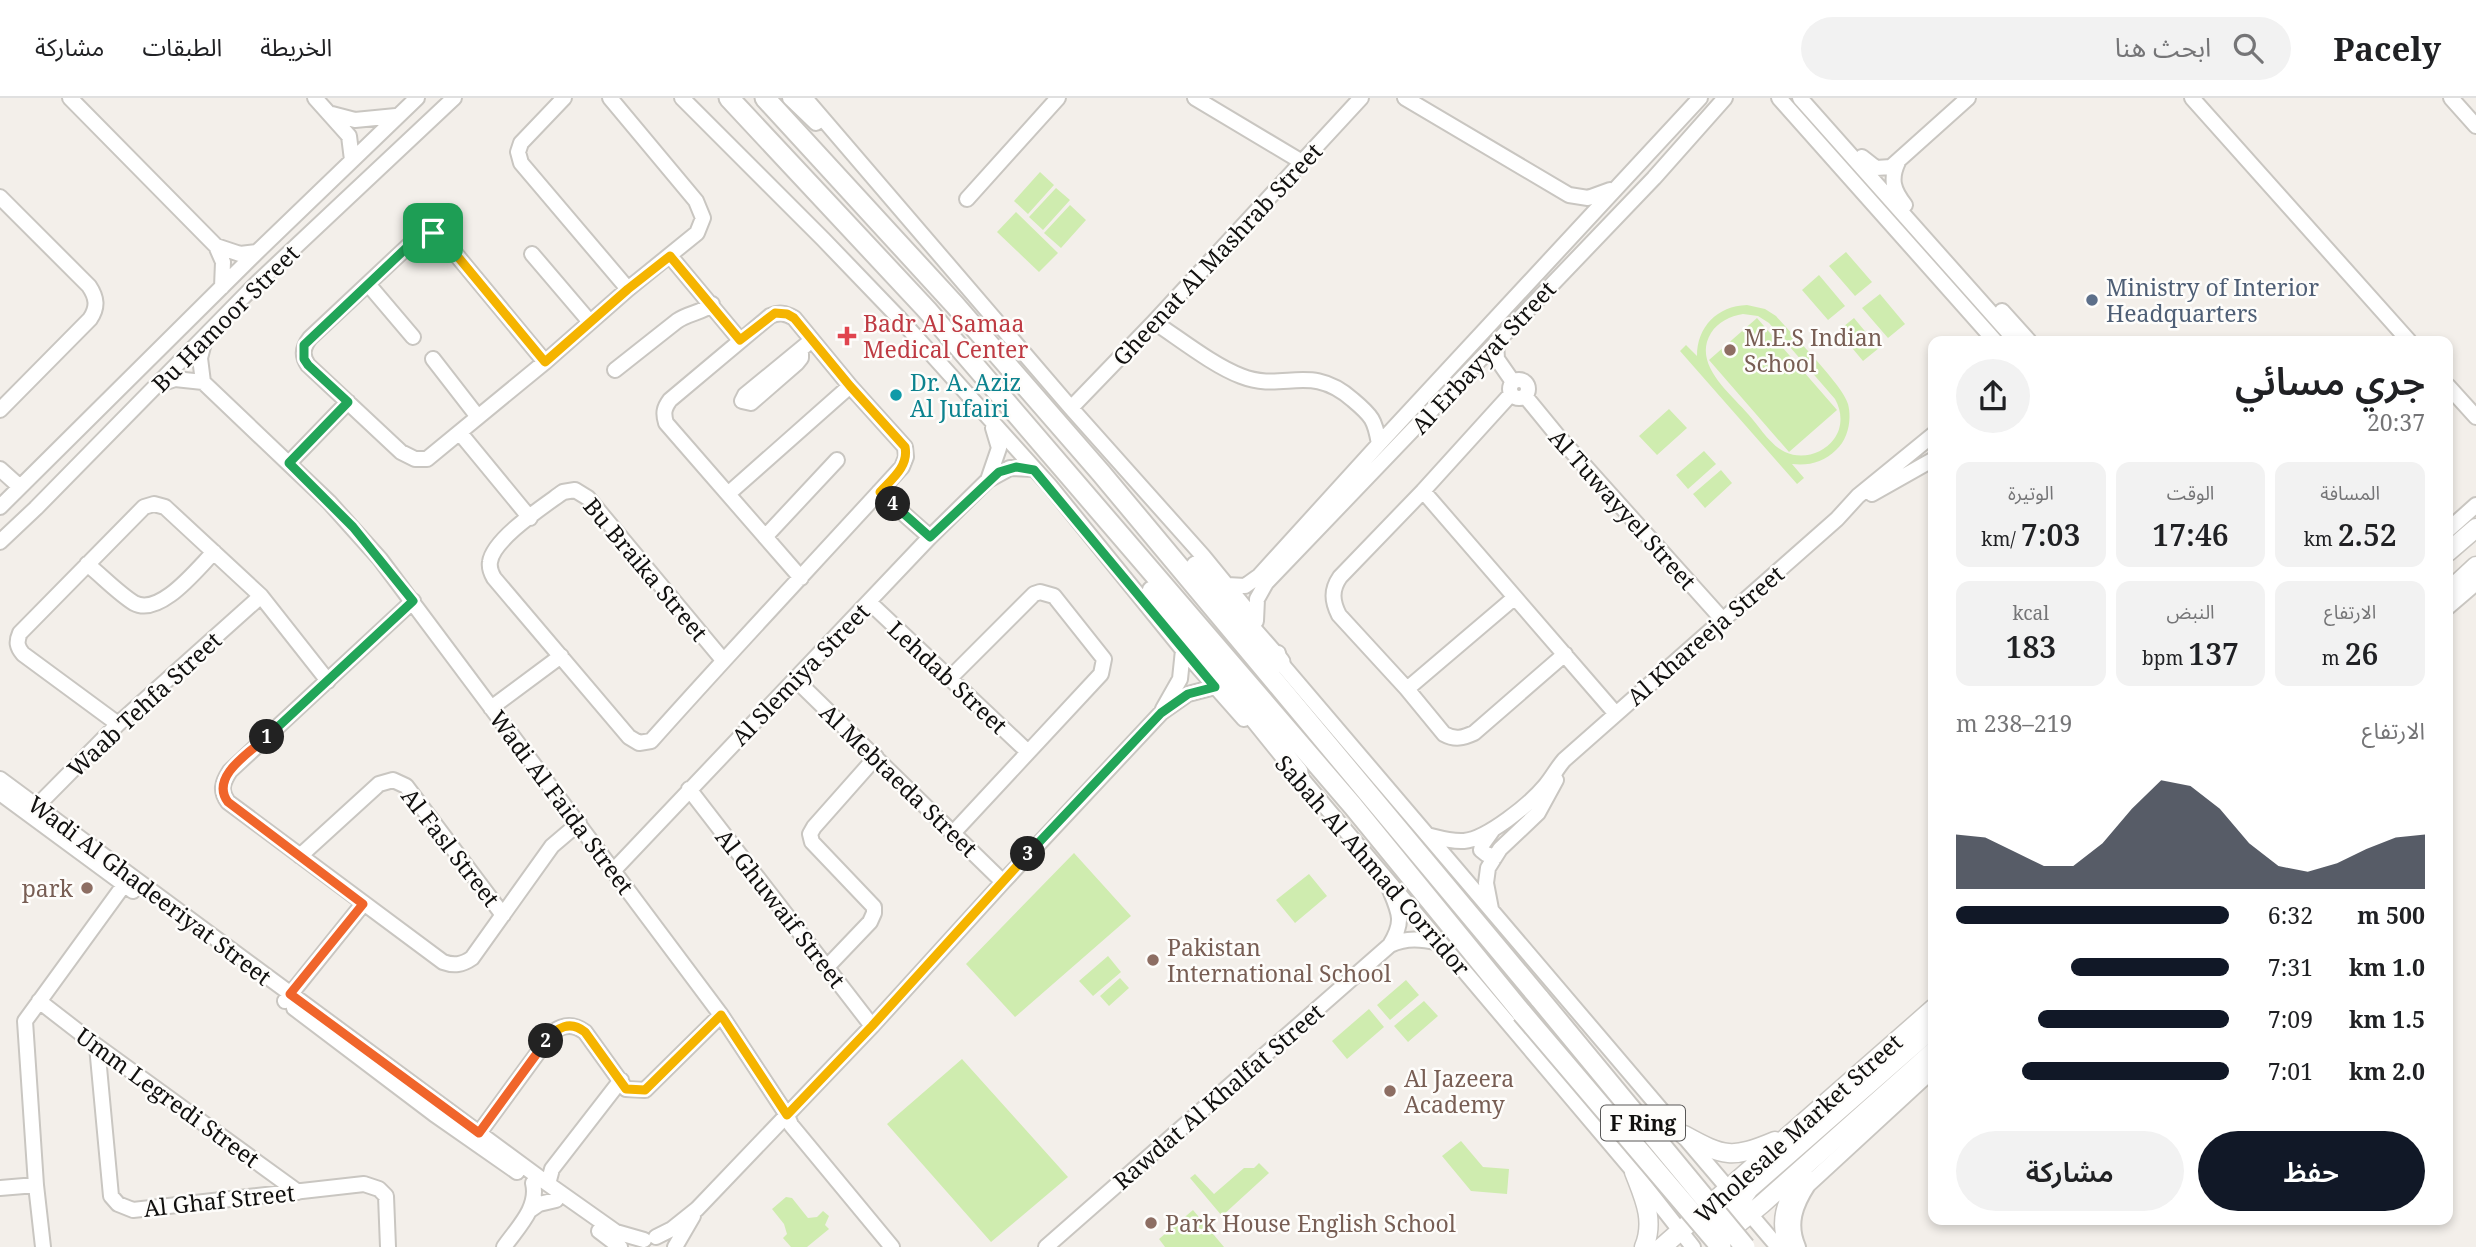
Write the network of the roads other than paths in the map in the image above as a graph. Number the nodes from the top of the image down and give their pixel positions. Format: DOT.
graph roads {
  1 [pos="70,98"];
  2 [pos="315,98"];
  3 [pos="417,98"];
  4 [pos="454,98"];
  5 [pos="564,98"];
  6 [pos="610,98"];
  7 [pos="729,98"];
  8 [pos="765,98"];
  9 [pos="790,98"];
  10 [pos="1059,98"];
  11 [pos="1195,98"];
  12 [pos="1361,98"];
  13 [pos="1405,98"];
  14 [pos="1700,98"];
  15 [pos="1725,98"];
  16 [pos="1735,98"];
  17 [pos="1779,98"];
  18 [pos="1800,98"];
  19 [pos="1815,98"];
  20 [pos="1968,98"];
  21 [pos="2192,98"];
  22 [pos="2451,98"];
  23 [pos="684,99"];
  24 [pos="808,100"];
  25 [pos="1714,110"];
  26 [pos="329,113"];
  27 [pos="396,116"];
  28 [pos="1818,118"];
  29 [pos="2476,126"];
  30 [pos="835,135"];
  31 [pos="1840,144"];
  32 [pos="352,160"];
  33 [pos="1302,162"];
  34 [pos="1898,162"];
  35 [pos="1618,187"];
  36 [pos="1569,195"];
  37 [pos="0,197"];
  38 [pos="967,200"];
  39 [pos="1915,227"];
  40 [pos="1578,228"];
  41 [pos="216,246"];
  42 [pos="257,252"];
  43 [pos="532,254"];
  44 [pos="1939,254"];
  45 [pos="670,256"];
  46 [pos="368,284"];
  47 [pos="222,287"];
  48 [pos="628,289"];
  49 [pos="712,304"];
  50 [pos="590,322"];
  51 [pos="1154,322"];
  52 [pos="206,335"];
  53 [pos="1989,336"];
  54 [pos="2012,336"];
  55 [pos="2025,336"];
  56 [pos="2405,336"];
  57 [pos="413,337"];
  58 [pos="740,340"];
  59 [pos="812,340"];
  60 [pos="1496,342"];
  61 [pos="433,359"];
  62 [pos="545,362"];
  63 [pos="615,370"];
  64 [pos="772,378"];
  65 [pos="203,382"];
  66 [pos="157,385"];
  67 [pos="850,386"];
  68 [pos="1516,391"];
  69 [pos="2453,392"];
  70 [pos="348,402"];
  71 [pos="1071,408"];
  72 [pos="1046,409"];
  73 [pos="0,410"];
  74 [pos="478,417"];
  75 [pos="2476,417"];
  76 [pos="989,419"];
  77 [pos="1374,419"];
  78 [pos="1402,419"];
  79 [pos="460,433"];
  80 [pos="1928,439"];
  81 [pos="1378,444"];
  82 [pos="837,460"];
  83 [pos="1928,462"];
  84 [pos="289,463"];
  85 [pos="0,469"];
  86 [pos="1034,470"];
  87 [pos="1068,474"];
  88 [pos="988,480"];
  89 [pos="20,487"];
  90 [pos="1423,491"];
  91 [pos="880,492"];
  92 [pos="728,494"];
  93 [pos="2476,505"];
  94 [pos="0,507"];
  95 [pos="530,517"];
  96 [pos="1837,519"];
  97 [pos="2453,526"];
  98 [pos="2476,528"];
  99 [pos="765,537"];
  100 [pos="930,537"];
  101 [pos="0,542"];
  102 [pos="2453,549"];
  103 [pos="214,552"];
  104 [pos="87,564"];
  105 [pos="2476,566"];
  106 [pos="801,578"];
  107 [pos="2476,583"];
  108 [pos="1227,585"];
  109 [pos="2453,587"];
  110 [pos="261,596"];
  111 [pos="1514,597"];
  112 [pos="413,601"];
  113 [pos="869,602"];
  114 [pos="2453,603"];
  115 [pos="1723,620"];
  116 [pos="1256,621"];
  117 [pos="1183,650"];
  118 [pos="1565,654"];
  119 [pos="561,656"];
  120 [pos="723,660"];
  121 [pos="1280,662"];
  122 [pos="950,678"];
  123 [pos="795,679"];
  124 [pos="328,681"];
  125 [pos="1215,687"];
  126 [pos="1407,689"];
  127 [pos="491,708"];
  128 [pos="1161,713"];
  129 [pos="1616,714"];
  130 [pos="118,724"];
  131 [pos="1028,752"];
  132 [pos="1574,752"];
  133 [pos="876,757"];
  134 [pos="1298,772"];
  135 [pos="0,779"];
  136 [pos="689,789"];
  137 [pos="0,793"];
  138 [pos="33,810"];
  139 [pos="579,823"];
  140 [pos="1495,827"];
  141 [pos="954,832"];
  142 [pos="1427,835"];
  143 [pos="300,856"];
  144 [pos="1495,857"];
  145 [pos="613,871"];
  146 [pos="1386,879"];
  147 [pos="127,881"];
  148 [pos="1003,881"];
  149 [pos="363,904"];
  150 [pos="1491,911"];
  151 [pos="503,915"];
  152 [pos="1439,943"];
  153 [pos="1390,945"];
  154 [pos="827,967"];
  155 [pos="287,998"];
  156 [pos="38,1001"];
  157 [pos="1928,1013"];
  158 [pos="721,1015"];
  159 [pos="872,1026"];
  160 [pos="1928,1032"];
  161 [pos="96,1046"];
  162 [pos="1928,1056"];
  163 [pos="1928,1075"];
  164 [pos="621,1080"];
  165 [pos="787,1115"];
  166 [pos="1684,1135"];
  167 [pos="1841,1135"];
  168 [pos="476,1137"];
  169 [pos="1785,1137"];
  170 [pos="1634,1172"];
  171 [pos="533,1183"];
  172 [pos="548,1184"];
  173 [pos="36,1185"];
  174 [pos="0,1188"];
  175 [pos="298,1192"];
  176 [pos="556,1200"];
  177 [pos="1740,1201"];
  178 [pos="697,1209"];
  179 [pos="529,1211"];
  180 [pos="1681,1231"];
  181 [pos="645,1241"];
  182 [pos="1718,1245"];
  183 [pos="43,1247"];
  184 [pos="388,1247"];
  185 [pos="504,1247"];
  186 [pos="620,1247"];
  187 [pos="674,1247"];
  188 [pos="892,1247"];
  189 [pos="1046,1247"];
  190 [pos="1644,1247"];
  191 [pos="1662,1247"];
  192 [pos="1693,1247"];
  193 [pos="1745,1247"];
  194 [pos="1778,1247"];
  195 [pos="1789,1247"];
  196 [pos="1798,1247"];
  1 -- 41 [label="street"];
  2 -- 26 [label="street"];
  3 -- 27 [label="street, Bu Hamoor Street"];
  4 -- 52 [label="street, Bu Hamoor Street"];
  5 -- 48 [label="street"];
  6 -- 45 [label="street"];
  7 -- 87 [label="highway, Sabah Al Ahmad Corridor"];
  8 -- 72 [label="highway, Sabah Al Ahmad Corridor"];
  9 -- 30 [label="street"];
  10 -- 38 [label="street"];
  11 -- 33 [label="street"];
  12 -- 33 [label="street, Gheenat Al Mashrab Street"];
  13 -- 36 [label="street"];
  14 -- 35 [label="street, Al Erbayyat Street"];
  15 -- 25 [label="street, Al Erbayyat Street"];
  16 -- 25 [label="street"];
  17 -- 53 [label="street"];
  18 -- 28 [label="street"];
  19 -- 28 [label="street"];
  20 -- 34 [label="street"];
  21 -- 56 [label="street"];
  22 -- 29 [label="street"];
  23 -- 76 [label="street, Sabah Al Ahmad Corridor"];
  24 -- 30 [label="street"];
  25 -- 60 [label="street, Al Erbayyat Street"];
  26 -- 27 [label="street"];
  26 -- 32 [label="street"];
  27 -- 32 [label="street, Bu Hamoor Street"];
  28 -- 31 [label="street"];
  30 -- 71 [label="street"];
  31 -- 34 [label="street"];
  31 -- 39 [label="street"];
  32 -- 42 [label="street, Bu Hamoor Street"];
  33 -- 51 [label="street, Gheenat Al Mashrab Street"];
  34 -- 39 [label="street"];
  35 -- 36 [label="street"];
  35 -- 40 [label="street, Al Erbayyat Street"];
  36 -- 40 [label="street"];
  37 -- 73 [label="street"];
  39 -- 44 [label="street"];
  40 -- 78 [label="street, Al Erbayyat Street"];
  41 -- 42 [label="street"];
  41 -- 47 [label="street"];
  42 -- 47 [label="street, Bu Hamoor Street"];
  43 -- 50 [label="street"];
  44 -- 54 [label="street"];
  44 -- 55 [label="street"];
  45 -- 48 [label="street"];
  45 -- 49 [label="street"];
  46 -- 57 [label="street"];
  46 -- 62 [label="street"];
  46 -- 70 [label="street"];
  47 -- 89 [label="street, Bu Hamoor Street"];
  48 -- 50 [label="street"];
  49 -- 58 [label="street"];
  49 -- 63 [label="street"];
  50 -- 62 [label="street"];
  51 -- 71 [label="street, Gheenat Al Mashrab Street"];
  51 -- 77 [label="street"];
  52 -- 65 [label="street"];
  52 -- 66 [label="street, Bu Hamoor Street"];
  58 -- 59 [label="street, Bu Braika Street"];
  58 -- 92 [label="street, Bu Braika Street"];
  59 -- 64 [label="street"];
  59 -- 67 [label="street, Bu Braika Street"];
  60 -- 68 [label="street, Al Tuwayyel Street"];
  60 -- 116 [label="street, Al Erbayyat Street"];
  61 -- 74 [label="street"];
  62 -- 74 [label="street"];
  65 -- 66 [label="street"];
  65 -- 84 [label="street, Wadi Al Faida Street"];
  66 -- 101 [label="street, Bu Hamoor Street"];
  67 -- 91 [label="street, Bu Braika Street"];
  67 -- 92 [label="street"];
  68 -- 90 [label="street"];
  68 -- 115 [label="street, Al Tuwayyel Street"];
  69 -- 75 [label="street"];
  70 -- 79 [label="street"];
  70 -- 84 [label="street"];
  71 -- 108 [label="street"];
  72 -- 121 [label="highway"];
  72 -- 193 [label="highway, Sabah Al Ahmad Corridor / F Ring, bridge"];
  74 -- 79 [label="street"];
  76 -- 86 [label="street, Sabah Al Ahmad Corridor"];
  76 -- 88 [label="street, Al Slemiya Street"];
  77 -- 78 [label="street"];
  77 -- 81 [label="street"];
  78 -- 81 [label="street, Al Erbayyat Street"];
  79 -- 95 [label="street"];
  80 -- 96 [label="street, Al Khareeja Street"];
  81 -- 108 [label="street, Al Erbayyat Street"];
  82 -- 99 [label="street"];
  83 -- 96 [label="street, Al Khareeja Street"];
  84 -- 112 [label="street, Wadi Al Faida Street"];
  85 -- 89 [label="street"];
  86 -- 88 [label="street, Al Slemiya Street"];
  86 -- 117 [label="street, Sabah Al Ahmad Corridor"];
  87 -- 134 [label="highway"];
  87 -- 182 [label="highway, Sabah Al Ahmad Corridor / F Ring, bridge"];
  88 -- 100 [label="street, Al Slemiya Street"];
  89 -- 94 [label="street, Bu Hamoor Street"];
  90 -- 111 [label="street"];
  90 -- 126 [label="street"];
  91 -- 100 [label="street"];
  91 -- 106 [label="street, Bu Braika Street"];
  92 -- 99 [label="street, Bu Braika Street"];
  93 -- 97 [label="street"];
  95 -- 119 [label="street, Bu Braika Street"];
  95 -- 120 [label="street, Bu Braika Street"];
  96 -- 115 [label="street, Al Khareeja Street"];
  98 -- 102 [label="main road"];
  99 -- 106 [label="street, Bu Braika Street"];
  100 -- 113 [label="street, Al Slemiya Street"];
  103 -- 104 [label="street"];
  103 -- 104 [label="street"];
  103 -- 110 [label="street"];
  104 -- 130 [label="street"];
  105 -- 109 [label="main road"];
  106 -- 120 [label="street, Bu Braika Street"];
  107 -- 114 [label="street"];
  108 -- 116 [label="street"];
  110 -- 124 [label="street"];
  110 -- 130 [label="street, Waab Tehfa Street"];
  111 -- 118 [label="street"];
  111 -- 126 [label="street"];
  112 -- 124 [label="street"];
  112 -- 127 [label="street, Wadi Al Faida Street"];
  113 -- 122 [label="street, Lehdab Street"];
  113 -- 123 [label="street, Al Slemiya Street"];
  115 -- 129 [label="street, Al Khareeja Street"];
  116 -- 121 [label="street"];
  117 -- 125 [label="street, Sabah Al Ahmad Corridor"];
  117 -- 128 [label="street"];
  118 -- 126 [label="street"];
  118 -- 129 [label="street"];
  119 -- 120 [label="street, Bu Braika Street"];
  119 -- 127 [label="street"];
  121 -- 142 [label="street"];
  122 -- 131 [label="street, Lehdab Street"];
  122 -- 131 [label="street"];
  123 -- 133 [label="street, Al Mebtaeda Street"];
  123 -- 136 [label="street, Al Slemiya Street"];
  124 -- 143 [label="street"];
  125 -- 128 [label="street"];
  125 -- 134 [label="street, Sabah Al Ahmad Corridor"];
  127 -- 139 [label="street, Wadi Al Faida Street"];
  128 -- 148 [label="street"];
  129 -- 132 [label="street, Al Khareeja Street"];
  130 -- 138 [label="street, Waab Tehfa Street"];
  131 -- 141 [label="street"];
  132 -- 140 [label="street, Al Khareeja Street"];
  132 -- 144 [label="street, Al Khareeja Street"];
  133 -- 141 [label="street, Al Mebtaeda Street"];
  133 -- 154 [label="street"];
  134 -- 146 [label="street, Sabah Al Ahmad Corridor"];
  135 -- 138 [label="street, Wadi Al Ghadeeriyat Street"];
  136 -- 145 [label="street, Al Slemiya Street"];
  136 -- 154 [label="street, Al Ghuwaif Street"];
  137 -- 138 [label="street, Wadi Al Ghadeeriyat Street"];
  138 -- 147 [label="street, Wadi Al Ghadeeriyat Street"];
  139 -- 145 [label="street, Wadi Al Faida Street"];
  139 -- 151 [label="street"];
  140 -- 142 [label="street, Al Khareeja Street"];
  140 -- 144 [label="street"];
  141 -- 148 [label="street, Al Mebtaeda Street"];
  142 -- 150 [label="street"];
  143 -- 149 [label="street"];
  143 -- 151 [label="street, Al Fasl Street"];
  144 -- 150 [label="street"];
  145 -- 158 [label="street, Wadi Al Faida Street"];
  146 -- 152 [label="street, Sabah Al Ahmad Corridor"];
  146 -- 153 [label="street"];
  147 -- 155 [label="street, Wadi Al Ghadeeriyat Street"];
  147 -- 156 [label="street"];
  148 -- 159 [label="street"];
  149 -- 151 [label="street"];
  149 -- 155 [label="street"];
  150 -- 166 [label="street"];
  152 -- 153 [label="street"];
  152 -- 170 [label="street, Sabah Al Ahmad Corridor"];
  153 -- 189 [label="street, Rawdat Al Khalfat Street"];
  154 -- 159 [label="street, Al Ghuwaif Street"];
  155 -- 168 [label="street, Wadi Al Ghadeeriyat Street"];
  156 -- 161 [label="street, Umm Legredi Street"];
  156 -- 173 [label="street"];
  157 -- 169 [label="main road, Wholesale Market Street"];
  158 -- 164 [label="street"];
  158 -- 165 [label="street, Wadi Al Faida Street"];
  159 -- 165 [label="street"];
  160 -- 177 [label="main road"];
  161 -- 175 [label="street, Umm Legredi Street"];
  161 -- 175 [label="street, Al Ghaf Street"];
  162 -- 167 [label="main road, Wholesale Market Street"];
  163 -- 196 [label="street, Wholesale Market Street"];
  164 -- 168 [label="street"];
  164 -- 172 [label="street"];
  165 -- 178 [label="street"];
  165 -- 188 [label="street, Wadi Al Faida Street"];
  166 -- 169 [label="main road"];
  166 -- 177 [label="street"];
  167 -- 177 [label="main road, Wholesale Market Street"];
  167 -- 195 [label="main road"];
  168 -- 171 [label="street, Wadi Al Ghadeeriyat Street"];
  168 -- 172 [label="street, Wadi Al Ghadeeriyat Street"];
  169 -- 177 [label="main road, Wholesale Market Street"];
  170 -- 180 [label="street, Sabah Al Ahmad Corridor"];
  170 -- 190 [label="main road"];
  171 -- 176 [label="street, Wadi Al Ghadeeriyat Street"];
  171 -- 179 [label="street"];
  172 -- 181 [label="street, Wadi Al Ghadeeriyat Street"];
  173 -- 174 [label="street"];
  173 -- 183 [label="street"];
  175 -- 184 [label="street, Al Ghaf Street"];
  176 -- 179 [label="street"];
  176 -- 186 [label="street, Wadi Al Ghadeeriyat Street"];
  177 -- 180 [label="main road, Wholesale Market Street"];
  177 -- 182 [label="main road"];
  177 -- 194 [label="street"];
  178 -- 181 [label="street"];
  178 -- 187 [label="street"];
  179 -- 185 [label="street"];
  180 -- 191 [label="main road, Wholesale Market Street"];
  180 -- 192 [label="street, Sabah Al Ahmad Corridor"];
  181 -- 187 [label="street, Wadi Al Ghadeeriyat Street"];
}
